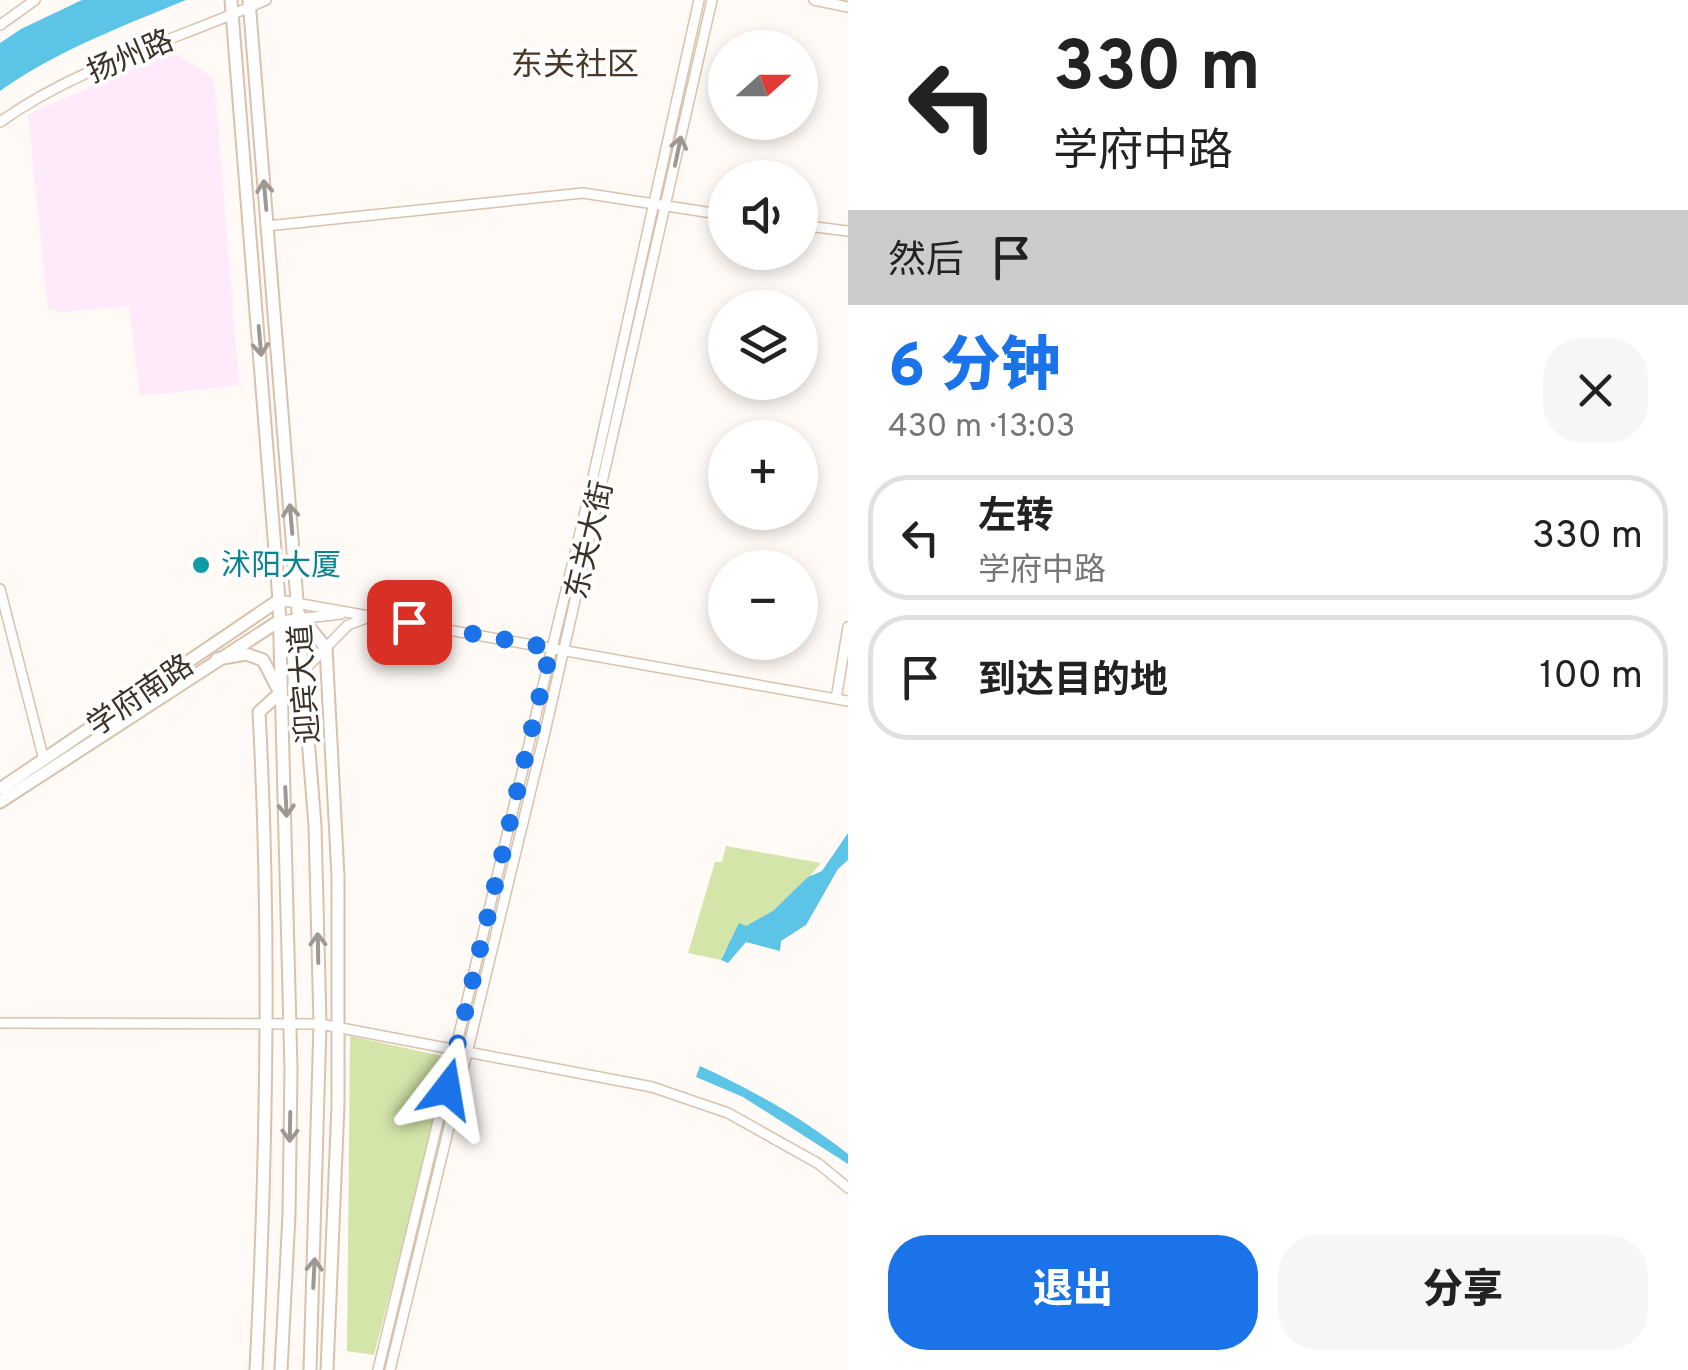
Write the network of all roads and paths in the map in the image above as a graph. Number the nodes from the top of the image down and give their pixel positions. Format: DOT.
graph roads {
  1 [pos="36,0"];
  2 [pos="231,0"];
  3 [pos="266,0"];
  4 [pos="699,0"];
  5 [pos="712,0"];
  6 [pos="814,0"];
  7 [pos="249,4"];
  8 [pos="848,7"];
  9 [pos="232,15"];
  10 [pos="0,24"];
  11 [pos="0,122"];
  12 [pos="654,205"];
  13 [pos="666,207"];
  14 [pos="708,213"];
  15 [pos="267,226"];
  16 [pos="818,228"];
  17 [pos="848,232"];
  18 [pos="0,590"];
  19 [pos="279,600"];
  20 [pos="299,610"];
  21 [pos="373,615"];
  22 [pos="279,620"];
  23 [pos="848,626"];
  24 [pos="326,648"];
  25 [pos="551,648"];
  26 [pos="563,651"];
  27 [pos="217,659"];
  28 [pos="303,671"];
  29 [pos="280,693"];
  30 [pos="836,699"];
  31 [pos="848,702"];
  32 [pos="44,760"];
  33 [pos="0,789"];
  34 [pos="0,802"];
  35 [pos="0,1023"];
  36 [pos="269,1023"];
  37 [pos="290,1023"];
  38 [pos="320,1024"];
  39 [pos="338,1028"];
  40 [pos="456,1052"];
  41 [pos="468,1054"];
  42 [pos="848,1188"];
  43 [pos="256,1370"];
  44 [pos="280,1370"];
  45 [pos="310,1370"];
  46 [pos="327,1370"];
  47 [pos="378,1370"];
  48 [pos="390,1370"];
  1 -- 10 [label="street"];
  2 -- 9 [label="main road, 迎宾大道"];
  3 -- 7 [label="street, 扬州路"];
  4 -- 12 [label="street, 东关大街"];
  13 -- 5 [label="street, 东关大街, one-way"];
  6 -- 8 [label="street"];
  7 -- 9 [label="street, 扬州路"];
  15 -- 7 [label="main road, 迎宾大道, one-way"];
  9 -- 11 [label="street, 扬州路"];
  9 -- 19 [label="main road, 迎宾大道, one-way"];
  12 -- 13 [label="street"];
  12 -- 15 [label="street"];
  12 -- 25 [label="street, 东关大街"];
  13 -- 14 [label="street"];
  13 -- 26 [label="street, 东关大街"];
  20 -- 15 [label="main road, 迎宾大道, one-way"];
  16 -- 17 [label="street"];
  18 -- 32 [label="street"];
  19 -- 20 [label="street"];
  19 -- 22 [label="main road, 迎宾大道"];
  19 -- 32 [label="main road, 学府南路"];
  20 -- 21 [label="street"];
  20 -- 22 [label="street"];
  20 -- 24 [label="main road"];
  20 -- 28 [label="main road, 迎宾大道"];
  21 -- 24 [label="street"];
  21 -- 25 [label="street"];
  22 -- 27 [label="main road, 学府南路"];
  22 -- 29 [label="main road, 迎宾大道"];
  23 -- 30 [label="street"];
  24 -- 28 [label="street"];
  24 -- 39 [label="main road"];
  25 -- 26 [label="street"];
  25 -- 40 [label="street, 东关大街"];
  26 -- 30 [label="street"];
  26 -- 41 [label="street, 东关大街"];
  27 -- 29 [label="main road"];
  27 -- 34 [label="main road, 学府南路"];
  38 -- 28 [label="main road, 迎宾大道, one-way"];
  29 -- 36 [label="main road"];
  29 -- 37 [label="main road, 迎宾大道, one-way"];
  30 -- 31 [label="street"];
  32 -- 33 [label="main road, 学府南路"];
  35 -- 36 [label="street"];
  36 -- 37 [label="street"];
  36 -- 43 [label="main road"];
  37 -- 38 [label="street"];
  37 -- 44 [label="main road, 迎宾大道, one-way"];
  38 -- 39 [label="street"];
  45 -- 38 [label="main road, 迎宾大道, one-way"];
  39 -- 40 [label="street"];
  39 -- 46 [label="main road"];
  40 -- 41 [label="street"];
  40 -- 47 [label="street, 东关大街"];
  41 -- 42 [label="street"];
  41 -- 48 [label="street, 东关大街"];
}
